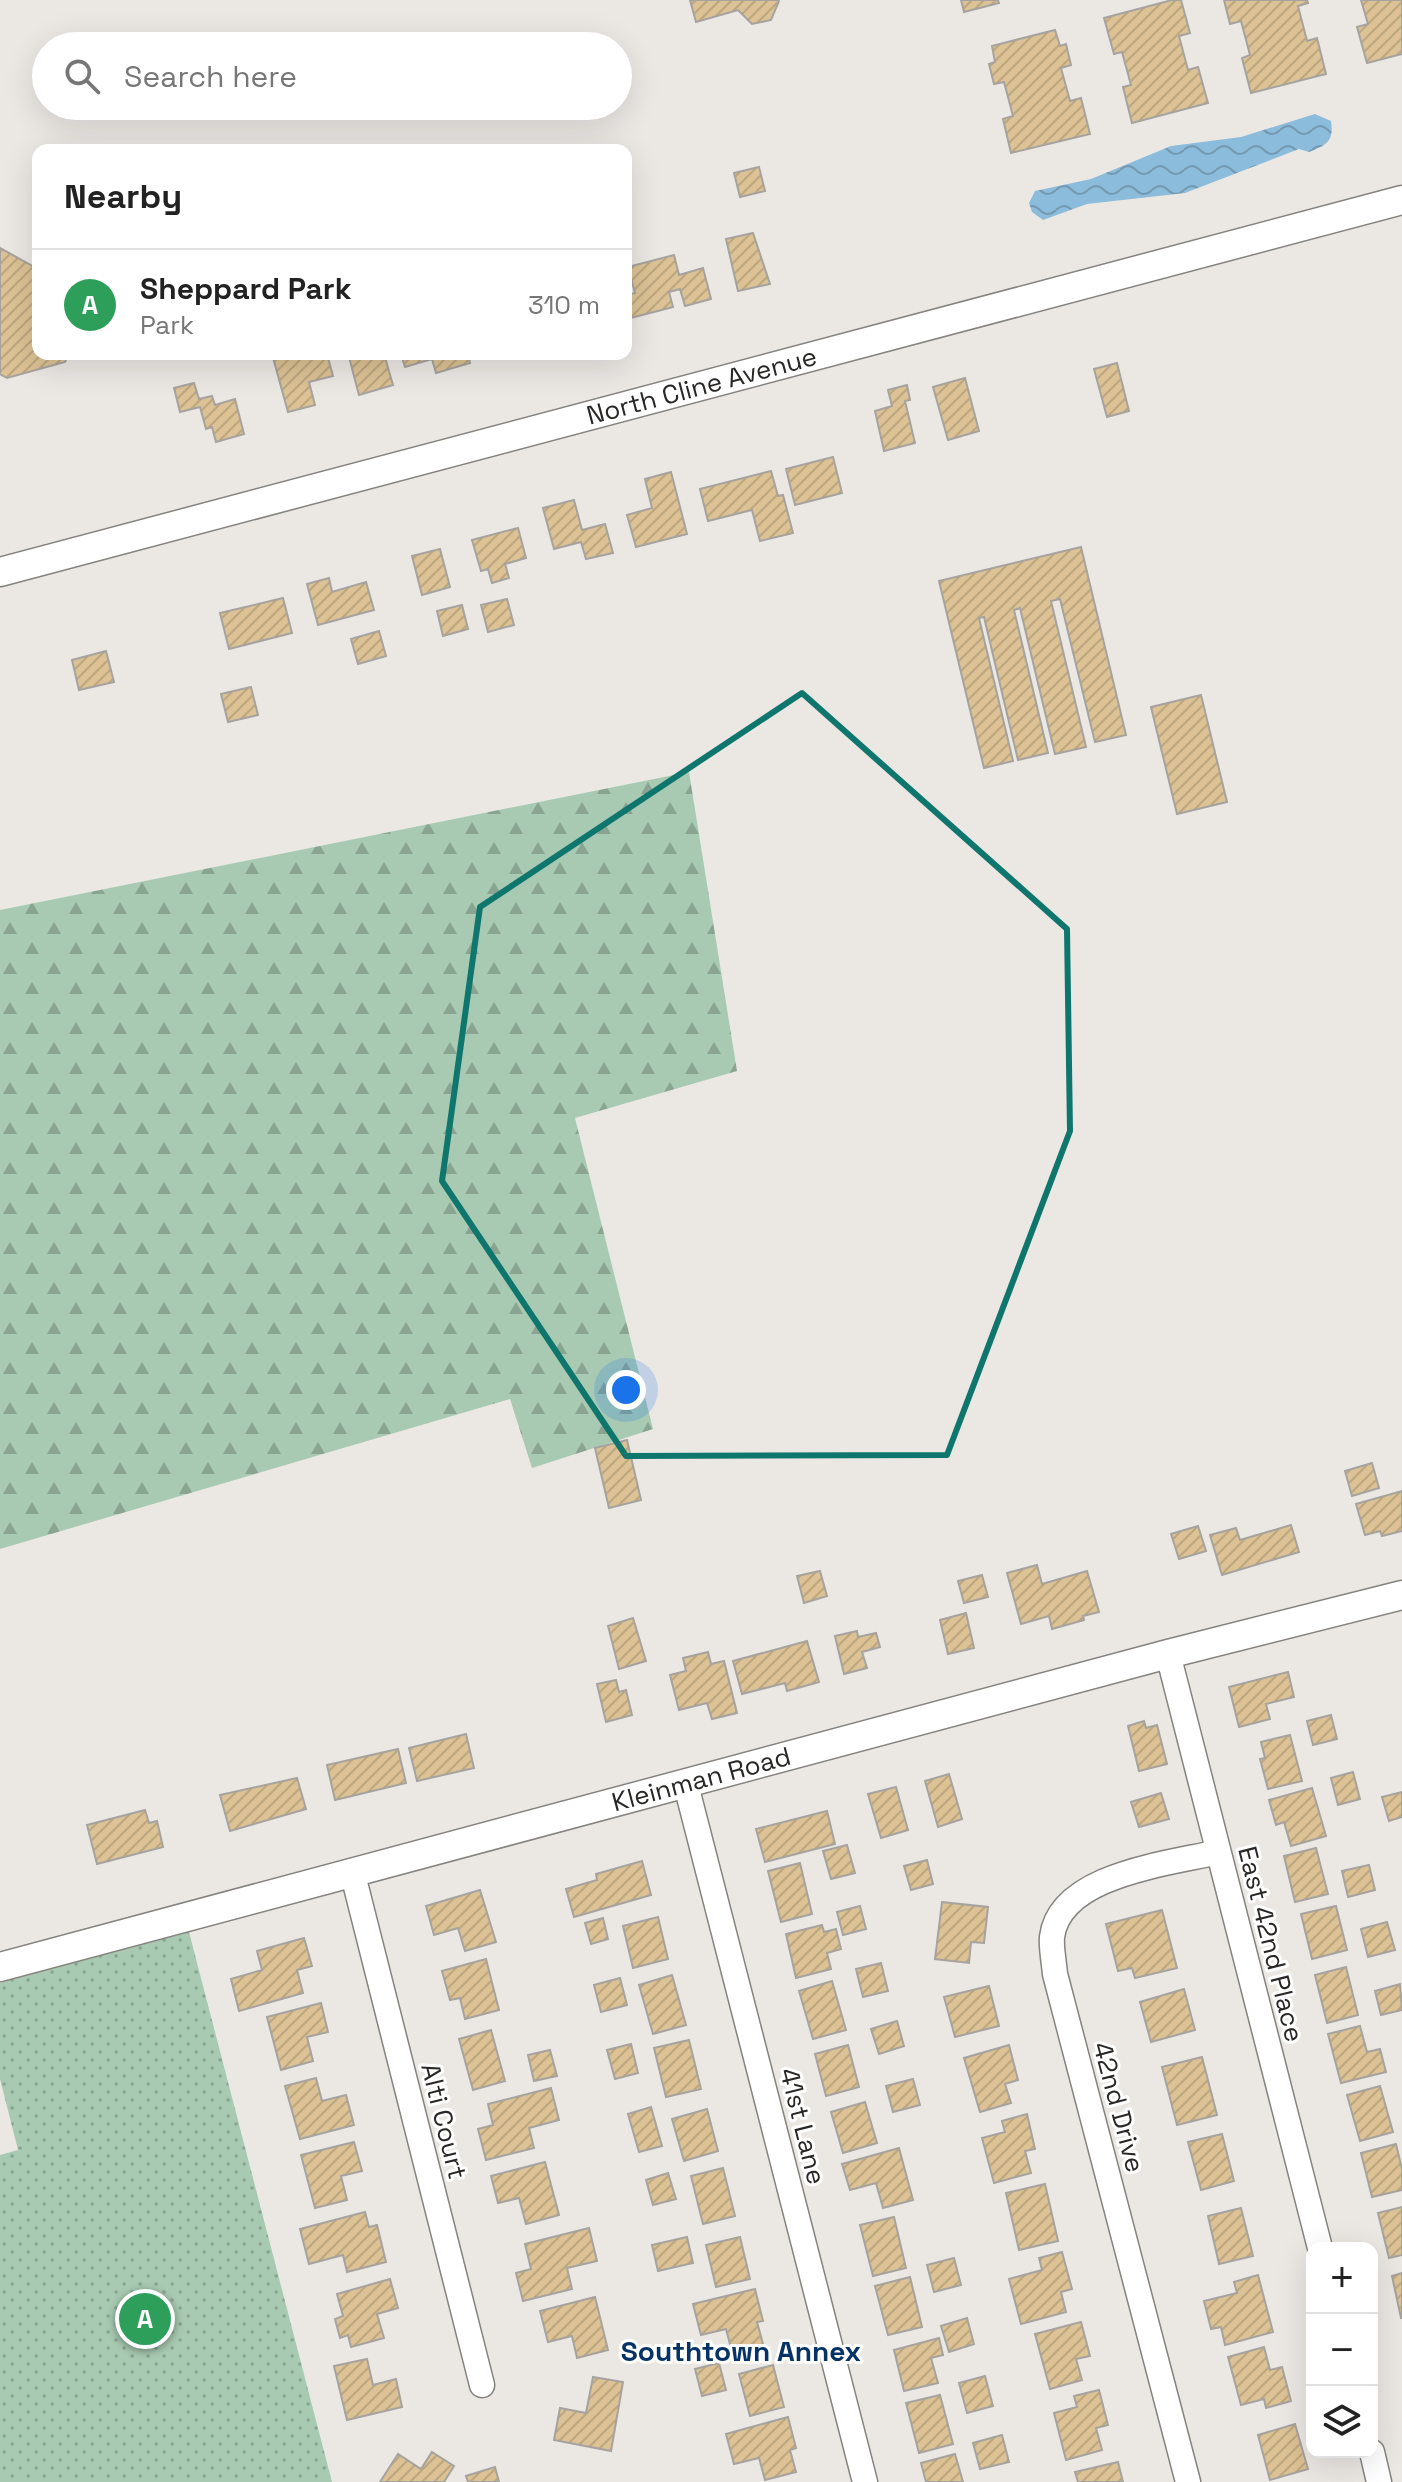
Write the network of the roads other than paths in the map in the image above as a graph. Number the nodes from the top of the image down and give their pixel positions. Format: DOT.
graph roads {
  1 [pos="1402,200"];
  2 [pos="0,572"];
  3 [pos="1402,1595"];
  4 [pos="1168,1654"];
  5 [pos="686,1785"];
  6 [pos="1218,1852"];
  7 [pos="352,1871"];
  8 [pos="0,1967"];
  9 [pos="1318,2242"];
  10 [pos="482,2385"];
  11 [pos="1373,2458"];
  12 [pos="865,2482"];
  13 [pos="1188,2482"];
  14 [pos="1379,2482"];
  1 -- 2 [label="street, North Cline Avenue"];
  3 -- 4 [label="street, Kleinman Road"];
  4 -- 5 [label="street, Kleinman Road"];
  4 -- 6 [label="street, East 42nd Place"];
  5 -- 7 [label="street, Kleinman Road"];
  5 -- 12 [label="street, 41st Lane"];
  6 -- 9 [label="street, East 42nd Place"];
  6 -- 13 [label="street, 42nd Drive"];
  7 -- 8 [label="street, Kleinman Road"];
  7 -- 10 [label="street, Alti Court"];
  11 -- 14 [label="street"];
}
